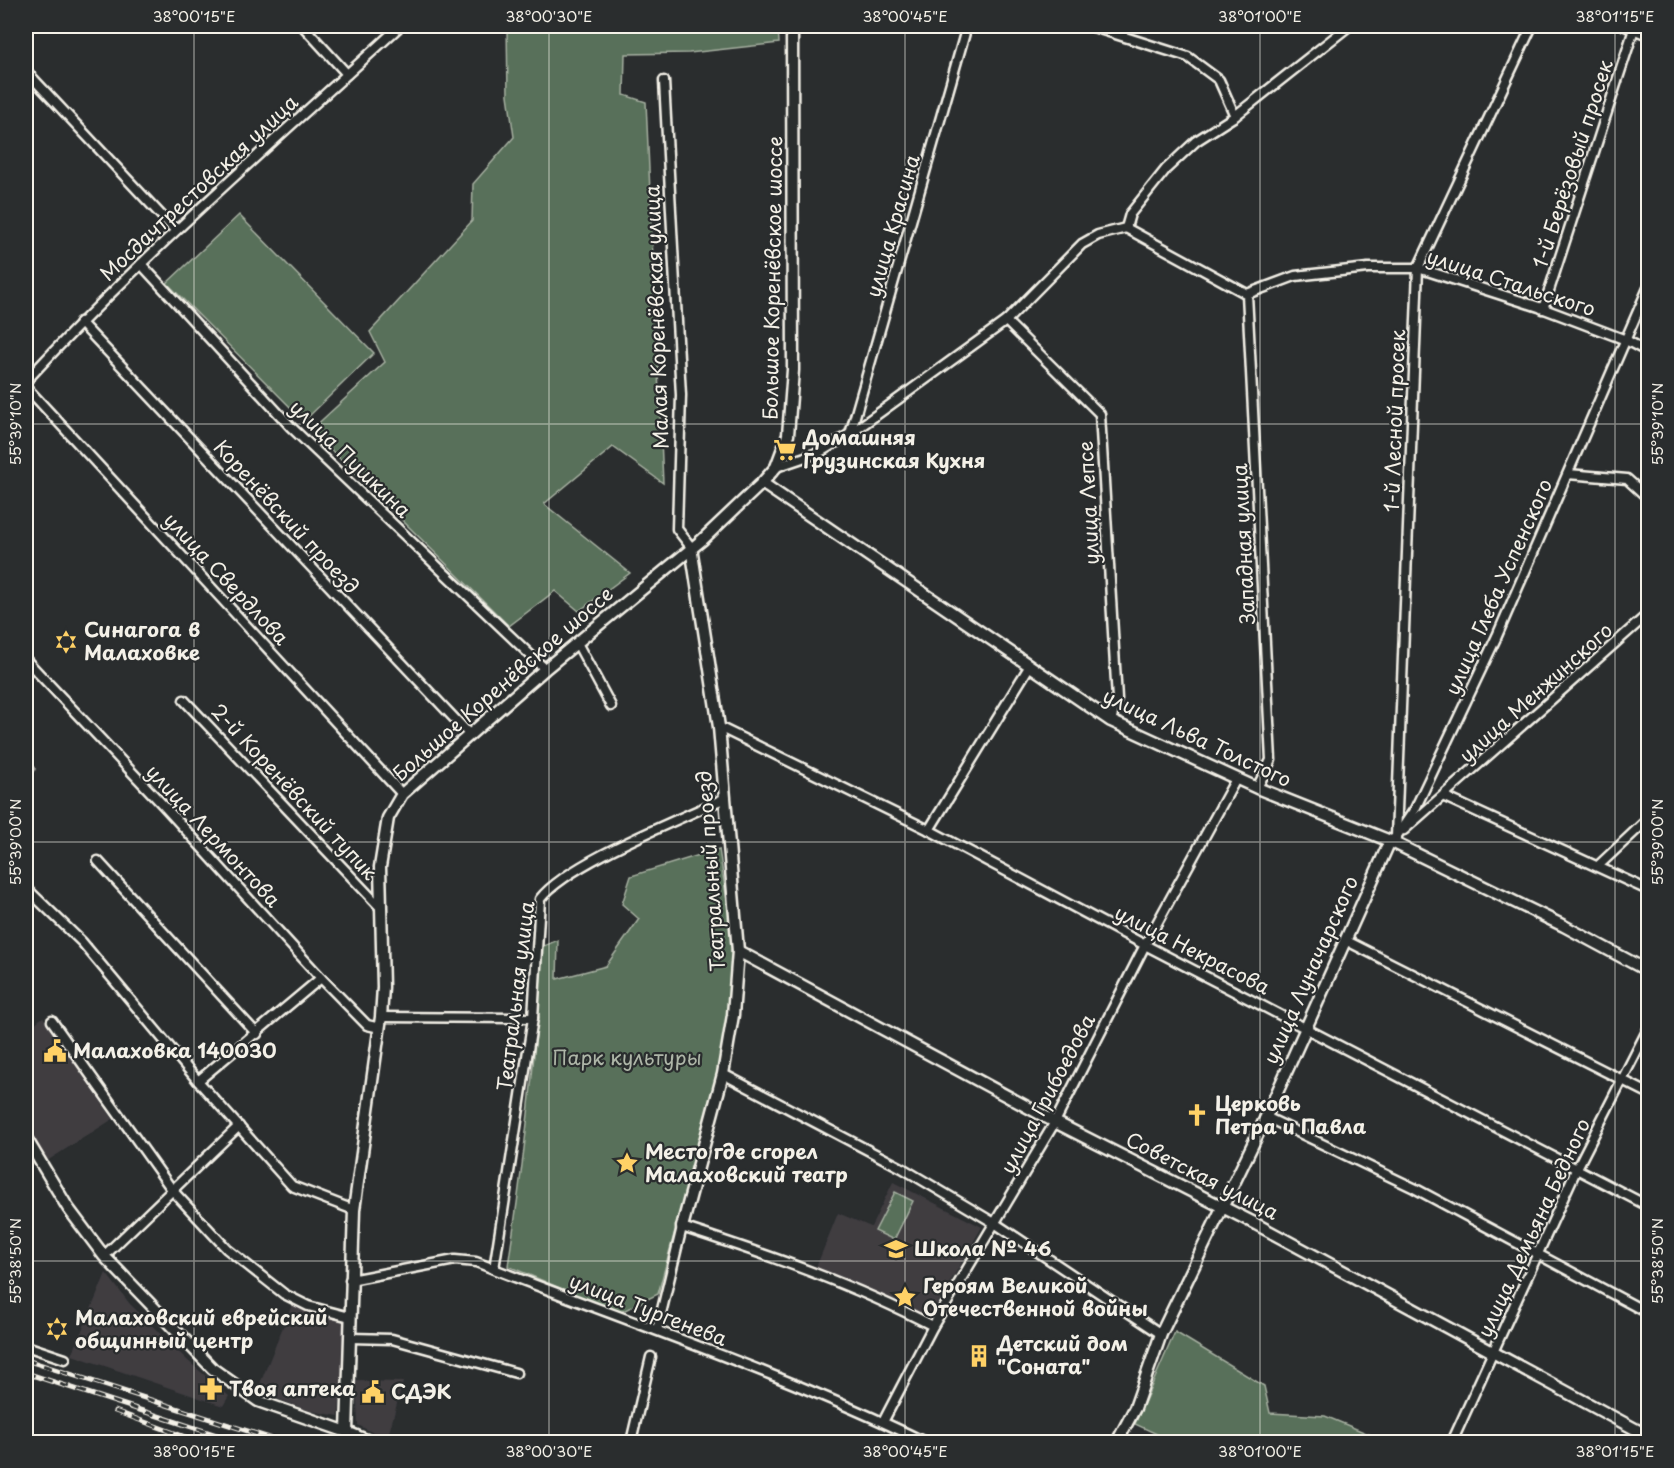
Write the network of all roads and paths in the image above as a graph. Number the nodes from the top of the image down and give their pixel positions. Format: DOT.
graph roads {
  1 [pos="303,26"];
  2 [pos="400,26"];
  3 [pos="792,26"];
  4 [pos="967,26"];
  5 [pos="1090,26"];
  6 [pos="1349,26"];
  7 [pos="1532,26"];
  8 [pos="1630,27"];
  9 [pos="1648,35"];
  10 [pos="26,71"];
  11 [pos="346,75"];
  12 [pos="664,81"];
  13 [pos="1235,116"];
  14 [pos="1126,228"];
  15 [pos="175,230"];
  16 [pos="141,264"];
  17 [pos="1418,268"];
  18 [pos="1648,288"];
  19 [pos="1247,294"];
  20 [pos="1543,309"];
  21 [pos="1005,321"];
  22 [pos="80,322"];
  23 [pos="1626,340"];
  24 [pos="1648,352"];
  25 [pos="26,381"];
  26 [pos="26,387"];
  27 [pos="850,434"];
  28 [pos="776,467"];
  29 [pos="1568,474"];
  30 [pos="762,483"];
  31 [pos="1648,498"];
  32 [pos="691,547"];
  33 [pos="1648,614"];
  34 [pos="577,643"];
  35 [pos="26,660"];
  36 [pos="1029,667"];
  37 [pos="545,669"];
  38 [pos="184,700"];
  39 [pos="611,706"];
  40 [pos="1111,721"];
  41 [pos="719,728"];
  42 [pos="469,734"];
  43 [pos="1236,779"];
  44 [pos="1257,788"];
  45 [pos="402,794"];
  46 [pos="1444,797"];
  47 [pos="725,798"];
  48 [pos="1648,819"];
  49 [pos="929,830"];
  50 [pos="1393,839"];
  51 [pos="99,861"];
  52 [pos="1598,866"];
  53 [pos="26,888"];
  54 [pos="1648,890"];
  55 [pos="381,908"];
  56 [pos="1345,940"];
  57 [pos="1145,945"];
  58 [pos="738,951"];
  59 [pos="1648,971"];
  60 [pos="321,978"];
  61 [pos="381,1017"];
  62 [pos="533,1018"];
  63 [pos="52,1021"];
  64 [pos="1304,1027"];
  65 [pos="380,1029"];
  66 [pos="1648,1029"];
  67 [pos="256,1034"];
  68 [pos="723,1074"];
  69 [pos="198,1080"];
  70 [pos="1624,1080"];
  71 [pos="1648,1093"];
  72 [pos="1266,1117"];
  73 [pos="1055,1122"];
  74 [pos="239,1126"];
  75 [pos="26,1138"];
  76 [pos="1576,1170"];
  77 [pos="173,1191"];
  78 [pos="1648,1206"];
  79 [pos="1224,1207"];
  80 [pos="354,1210"];
  81 [pos="996,1224"];
  82 [pos="682,1227"];
  83 [pos="1537,1252"];
  84 [pos="104,1256"];
  85 [pos="494,1269"];
  86 [pos="350,1280"];
  87 [pos="1648,1313"];
  88 [pos="350,1317"];
  89 [pos="933,1326"];
  90 [pos="657,1330"];
  91 [pos="1161,1334"];
  92 [pos="350,1338"];
  93 [pos="26,1346"];
  94 [pos="1495,1352"];
  95 [pos="651,1357"];
  96 [pos="65,1359"];
  97 [pos="516,1373"];
  98 [pos="883,1422"];
  99 [pos="347,1432"];
  100 [pos="1645,1434"];
  101 [pos="371,1443"];
  102 [pos="631,1443"];
  103 [pos="925,1443"];
  104 [pos="1117,1443"];
  105 [pos="1452,1443"];
  1 -- 11 [label="street"];
  2 -- 11 [label="street, Мосдачтрестовская улица"];
  3 -- 28 [label="street, Большое Коренёвское шоссе"];
  4 -- 27 [label="street, улица Красина"];
  5 -- 13 [label="street"];
  6 -- 13 [label="street"];
  7 -- 17 [label="street, 1-й Лесной просек"];
  8 -- 9 [label="street"];
  8 -- 20 [label="street, 1-й Берёзовый просек"];
  10 -- 15 [label="street"];
  11 -- 15 [label="street, Мосдачтрестовская улица"];
  12 -- 32 [label="street, Малая Коренёвская улица"];
  13 -- 14 [label="street"];
  14 -- 19 [label="street"];
  14 -- 21 [label="street"];
  15 -- 16 [label="street, Мосдачтрестовская улица"];
  16 -- 22 [label="street, Мосдачтрестовская улица"];
  16 -- 37 [label="street, улица Пушкина"];
  17 -- 19 [label="street, улица Стальского"];
  17 -- 20 [label="street, улица Стальского"];
  17 -- 50 [label="street, 1-й Лесной просек"];
  18 -- 23 [label="street, улица Глеба Успенского"];
  19 -- 44 [label="street, Западная улица"];
  20 -- 23 [label="street, улица Стальского"];
  21 -- 27 [label="street"];
  21 -- 40 [label="street, улица Лепсе"];
  22 -- 25 [label="street, Мосдачтрестовская улица"];
  22 -- 42 [label="street, Коренёвский проезд"];
  23 -- 24 [label="street, улица Стальского"];
  23 -- 29 [label="street, улица Глеба Успенского"];
  26 -- 45 [label="street, улица Свердлова"];
  27 -- 28 [label="street"];
  28 -- 30 [label="street, Большое Коренёвское шоссе"];
  29 -- 31 [label="street"];
  29 -- 50 [label="street, улица Глеба Успенского"];
  30 -- 32 [label="street, Большое Коренёвское шоссе"];
  30 -- 36 [label="street, улица Льва Толстого"];
  32 -- 34 [label="street, Большое Коренёвское шоссе"];
  32 -- 41 [label="street, Театральный проезд"];
  33 -- 46 [label="street, улица Менжинского"];
  34 -- 37 [label="street, Большое Коренёвское шоссе"];
  34 -- 39 [label="street"];
  35 -- 60 [label="street, улица Лермонтова"];
  36 -- 40 [label="street, улица Льва Толстого"];
  36 -- 49 [label="street"];
  37 -- 42 [label="street, Большое Коренёвское шоссе"];
  38 -- 55 [label="street, 2-й Коренёвский тупик"];
  40 -- 43 [label="street, улица Льва Толстого"];
  41 -- 47 [label="street, Театральный проезд"];
  41 -- 49 [label="street, улица Некрасова"];
  42 -- 45 [label="street, Большое Коренёвское шоссе"];
  43 -- 44 [label="street, улица Льва Толстого"];
  43 -- 57 [label="street, улица Грибоедова"];
  44 -- 50 [label="street, улица Льва Толстого"];
  45 -- 55 [label="street, Большое Коренёвское шоссе"];
  46 -- 50 [label="street"];
  46 -- 52 [label="street"];
  47 -- 58 [label="street, Театральный проезд"];
  47 -- 62 [label="street, Театральная улица"];
  48 -- 52 [label="street"];
  49 -- 57 [label="street, улица Некрасова"];
  50 -- 56 [label="street, улица Луначарского"];
  50 -- 59 [label="street, улица Льва Толстого"];
  51 -- 67 [label="street"];
  52 -- 54 [label="street"];
  53 -- 69 [label="street"];
  55 -- 61 [label="street, Большое Коренёвское шоссе"];
  56 -- 64 [label="street, улица Луначарского"];
  56 -- 70 [label="street"];
  57 -- 64 [label="street, улица Некрасова"];
  57 -- 73 [label="street, улица Грибоедова"];
  58 -- 68 [label="street, Театральный проезд"];
  58 -- 73 [label="street, Советская улица"];
  60 -- 65 [label="street, улица Лермонтова"];
  60 -- 67 [label="street"];
  61 -- 62 [label="street"];
  61 -- 65 [label="street, Большое Коренёвское шоссе"];
  62 -- 85 [label="street, Театральная улица"];
  63 -- 77 [label="street"];
  64 -- 72 [label="street, улица Луначарского"];
  64 -- 76 [label="street, улица Некрасова"];
  65 -- 80 [label="street, Большое Коренёвское шоссе"];
  66 -- 70 [label="street, улица Демьяна Бедного"];
  67 -- 69 [label="street"];
  68 -- 81 [label="street"];
  68 -- 82 [label="street, Театральный проезд"];
  69 -- 74 [label="street"];
  70 -- 71 [label="street"];
  70 -- 76 [label="street, улица Демьяна Бедного"];
  72 -- 79 [label="street, улица Луначарского"];
  72 -- 83 [label="street"];
  73 -- 79 [label="street, Советская улица"];
  73 -- 81 [label="street, улица Грибоедова"];
  74 -- 77 [label="street"];
  74 -- 80 [label="street"];
  75 -- 84 [label="street"];
  76 -- 78 [label="street, улица Некрасова"];
  76 -- 83 [label="street, улица Демьяна Бедного"];
  77 -- 84 [label="street"];
  77 -- 88 [label="street"];
  79 -- 91 [label="street, улица Луначарского"];
  79 -- 94 [label="street, Советская улица"];
  80 -- 86 [label="street, Большое Коренёвское шоссе"];
  81 -- 89 [label="street, улица Грибоедова"];
  81 -- 91 [label="street"];
  82 -- 89 [label="street"];
  82 -- 90 [label="street, Театральный проезд"];
  83 -- 87 [label="street"];
  83 -- 94 [label="street, улица Демьяна Бедного"];
  84 -- 99 [label="street"];
  85 -- 86 [label="street, улица Тургенева"];
  85 -- 90 [label="street, улица Тургенева"];
  86 -- 88 [label="street, Большое Коренёвское шоссе"];
  88 -- 92 [label="street, Большое Коренёвское шоссе"];
  89 -- 98 [label="street, улица Грибоедова"];
  90 -- 98 [label="street, улица Тургенева"];
  91 -- 104 [label="street, улица Луначарского"];
  92 -- 97 [label="street"];
  92 -- 99 [label="street, Большое Коренёвское шоссе"];
  93 -- 96 [label="street"];
  94 -- 100 [label="street, Советская улица"];
  94 -- 105 [label="street, улица Демьяна Бедного"];
  95 -- 102 [label="street"];
  98 -- 103 [label="street, улица Тургенева"];
  99 -- 101 [label="street"];
}
